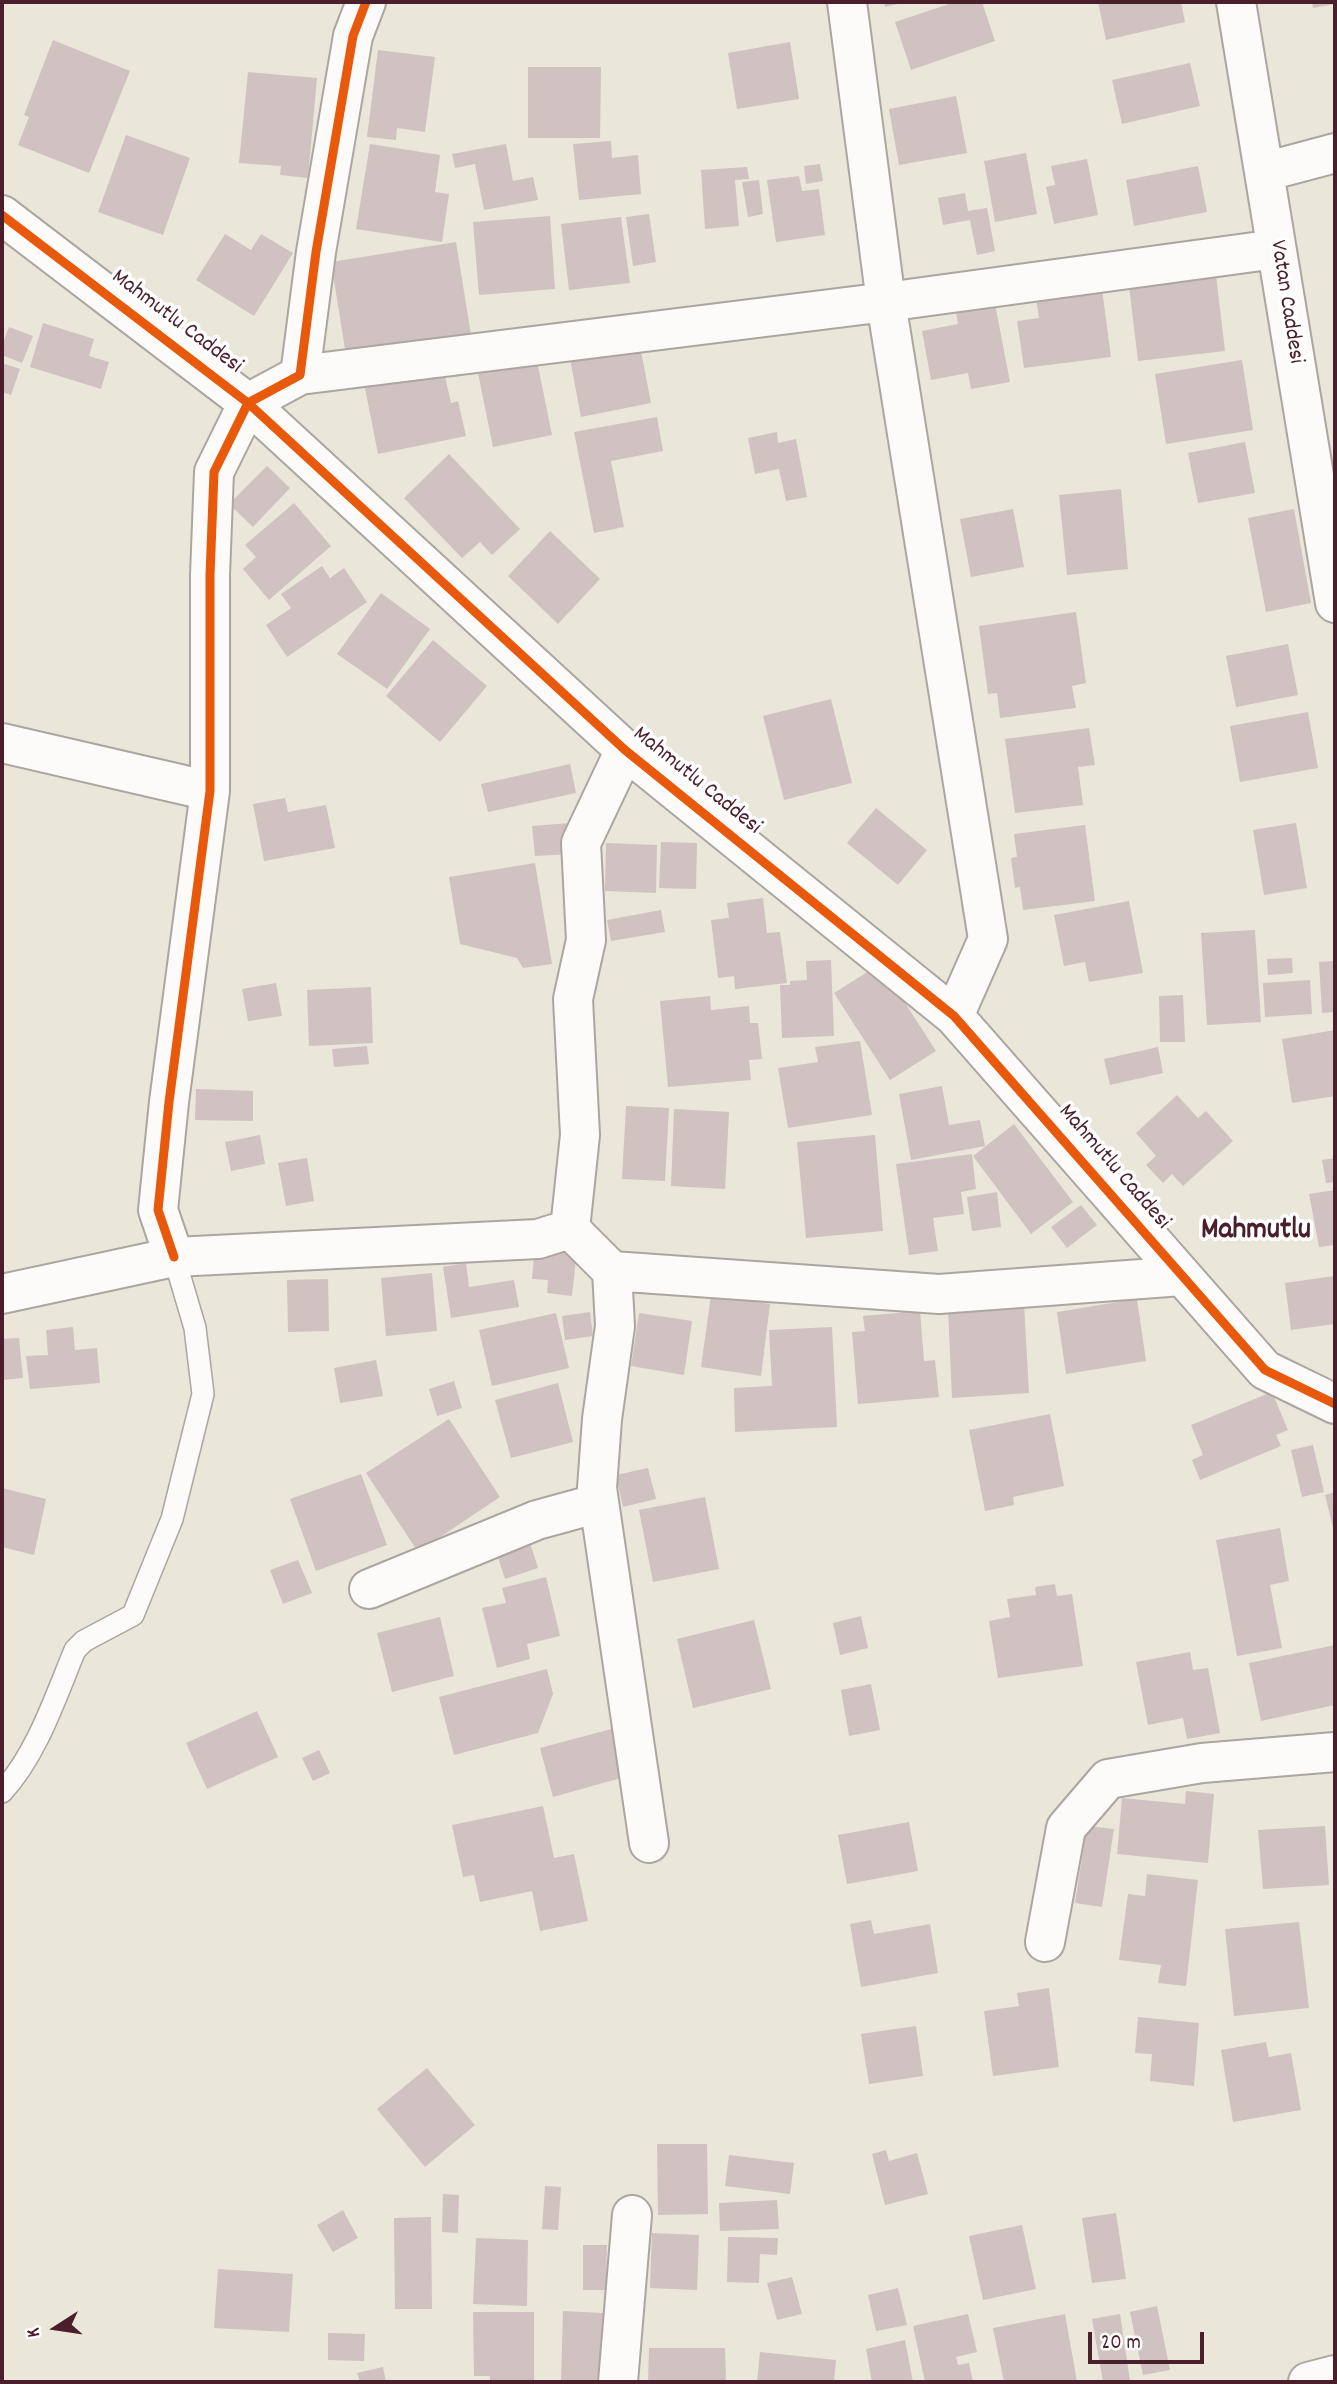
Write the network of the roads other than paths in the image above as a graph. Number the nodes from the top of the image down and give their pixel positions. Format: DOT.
graph roads {
  1 [pos="366,2"];
  2 [pos="847,2"];
  3 [pos="1236,2"];
  4 [pos="1335,153"];
  5 [pos="1264,172"];
  6 [pos="2,215"];
  7 [pos="1276,249"];
  8 [pos="886,302"];
  9 [pos="300,375"];
  10 [pos="248,403"];
  11 [pos="1335,603"];
  12 [pos="2,743"];
  13 [pos="625,750"];
  14 [pos="210,791"];
  15 [pos="954,1016"];
  16 [pos="570,1229"];
  17 [pos="174,1257"];
  18 [pos="612,1271"];
  19 [pos="1182,1276"];
  20 [pos="2,1294"];
  21 [pos="1335,1404"];
  22 [pos="599,1503"];
  23 [pos="369,1589"];
  24 [pos="1335,1752"];
  25 [pos="2,1793"];
  26 [pos="649,1843"];
  27 [pos="1045,1942"];
  28 [pos="632,2215"];
  29 [pos="1335,2375"];
  30 [pos="618,2382"];
  31 [pos="1308,2382"];
  1 -- 9 [label="street"];
  2 -- 8 [label="street"];
  3 -- 5 [label="street, Vatan Caddesi"];
  4 -- 5 [label="street"];
  5 -- 7 [label="street, Vatan Caddesi"];
  6 -- 10 [label="street, Mahmutlu Caddesi"];
  7 -- 8 [label="street"];
  7 -- 11 [label="street, Vatan Caddesi"];
  8 -- 9 [label="street"];
  8 -- 15 [label="street"];
  9 -- 10 [label="street"];
  10 -- 13 [label="street, Mahmutlu Caddesi"];
  10 -- 14 [label="street"];
  12 -- 14 [label="street"];
  13 -- 15 [label="street, Mahmutlu Caddesi"];
  13 -- 16 [label="street"];
  14 -- 17 [label="street"];
  15 -- 19 [label="street, Mahmutlu Caddesi"];
  16 -- 17 [label="street"];
  16 -- 18 [label="street"];
  17 -- 20 [label="street"];
  17 -- 25 [label="lane"];
  18 -- 19 [label="street"];
  18 -- 22 [label="street"];
  19 -- 21 [label="street, Mahmutlu Caddesi"];
  22 -- 23 [label="street"];
  22 -- 26 [label="street"];
  24 -- 27 [label="street"];
  28 -- 30 [label="street"];
  29 -- 31 [label="street"];
}
